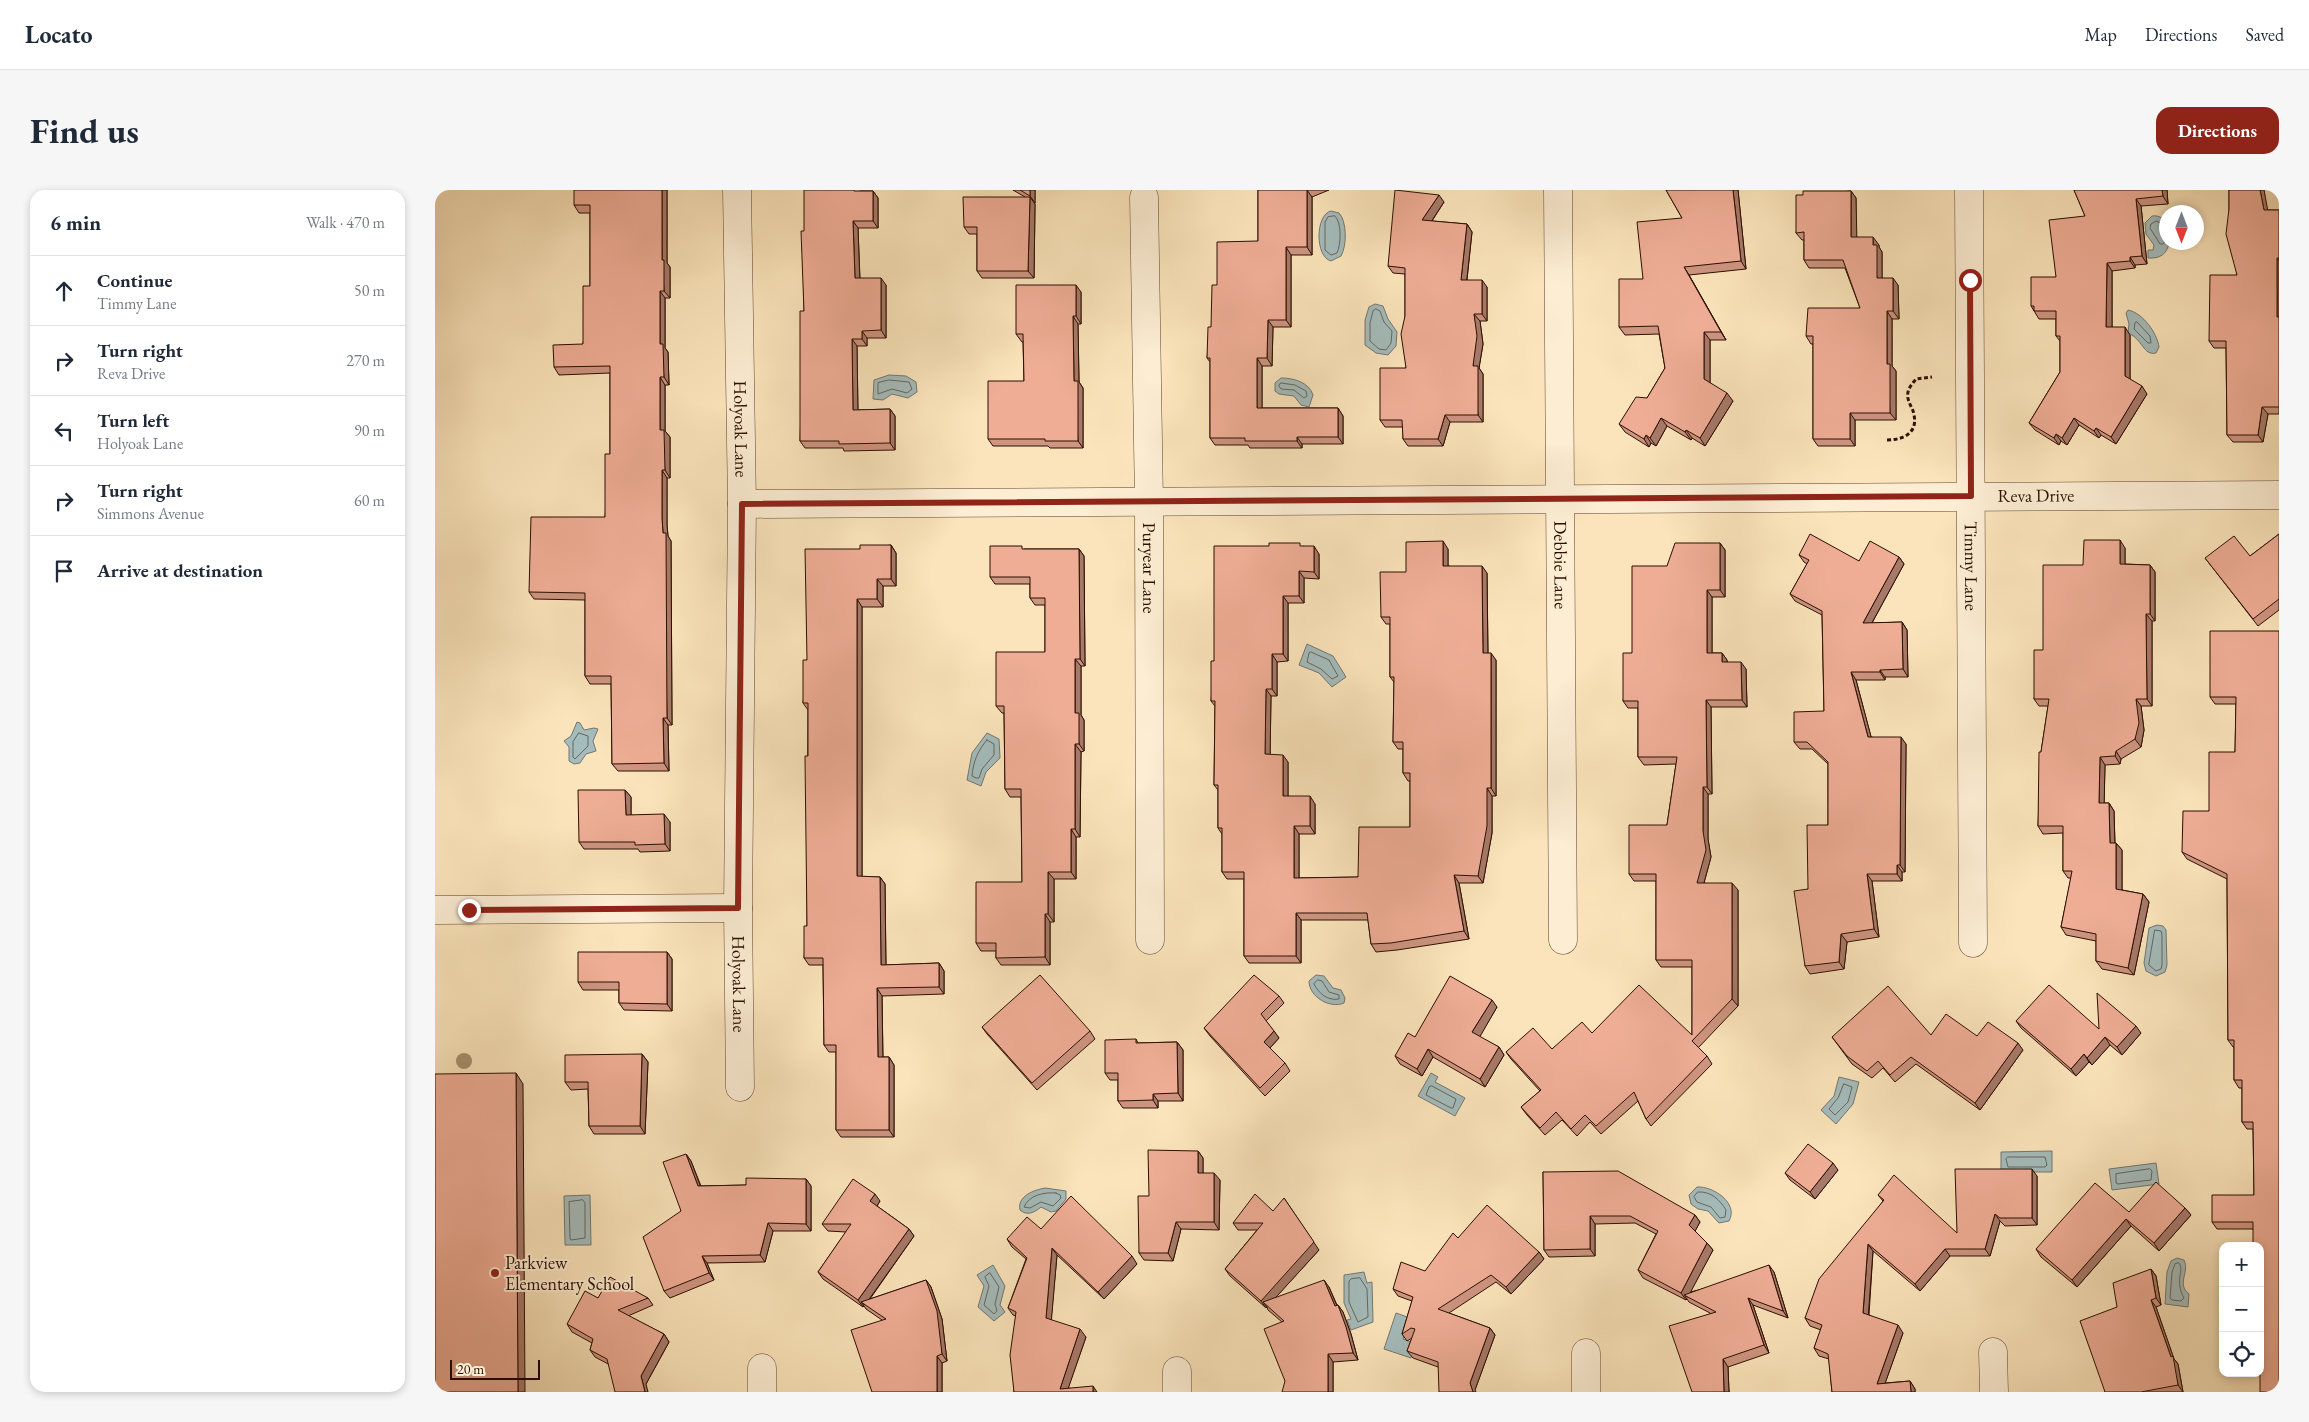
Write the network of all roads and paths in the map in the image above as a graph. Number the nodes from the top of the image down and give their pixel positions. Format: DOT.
graph roads {
  1 [pos="737,190"];
  2 [pos="1558,190"];
  3 [pos="1969,190"];
  4 [pos="1144,197"];
  5 [pos="1932,377"];
  6 [pos="1887,440"];
  7 [pos="2279,495"];
  8 [pos="1971,496"];
  9 [pos="1560,498"];
  10 [pos="1149,503"];
  11 [pos="742,504"];
  12 [pos="738,908"];
  13 [pos="435,910"];
  14 [pos="1150,940"];
  15 [pos="1563,940"];
  16 [pos="1973,943"];
  17 [pos="739,1087"];
  18 [pos="1993,1352"];
  19 [pos="1586,1353"];
  20 [pos="1586,1392"];
  21 [pos="1994,1392"];
  1 -- 11 [label="street, Holyoak Lane"];
  2 -- 9 [label="street, Debbie Lane"];
  3 -- 8 [label="street, Timmy Lane"];
  4 -- 10 [label="street, Puryear Lane"];
  5 -- 6 [label="path"];
  7 -- 8 [label="street, Reva Drive"];
  8 -- 9 [label="street, Reva Drive"];
  8 -- 16 [label="street, Timmy Lane"];
  9 -- 10 [label="street, Reva Drive"];
  9 -- 15 [label="street, Debbie Lane"];
  10 -- 11 [label="street, Reva Drive"];
  10 -- 14 [label="street, Puryear Lane"];
  11 -- 12 [label="street, Holyoak Lane"];
  12 -- 13 [label="street"];
  12 -- 17 [label="street, Holyoak Lane"];
  18 -- 21 [label="street"];
  19 -- 20 [label="street"];
}
